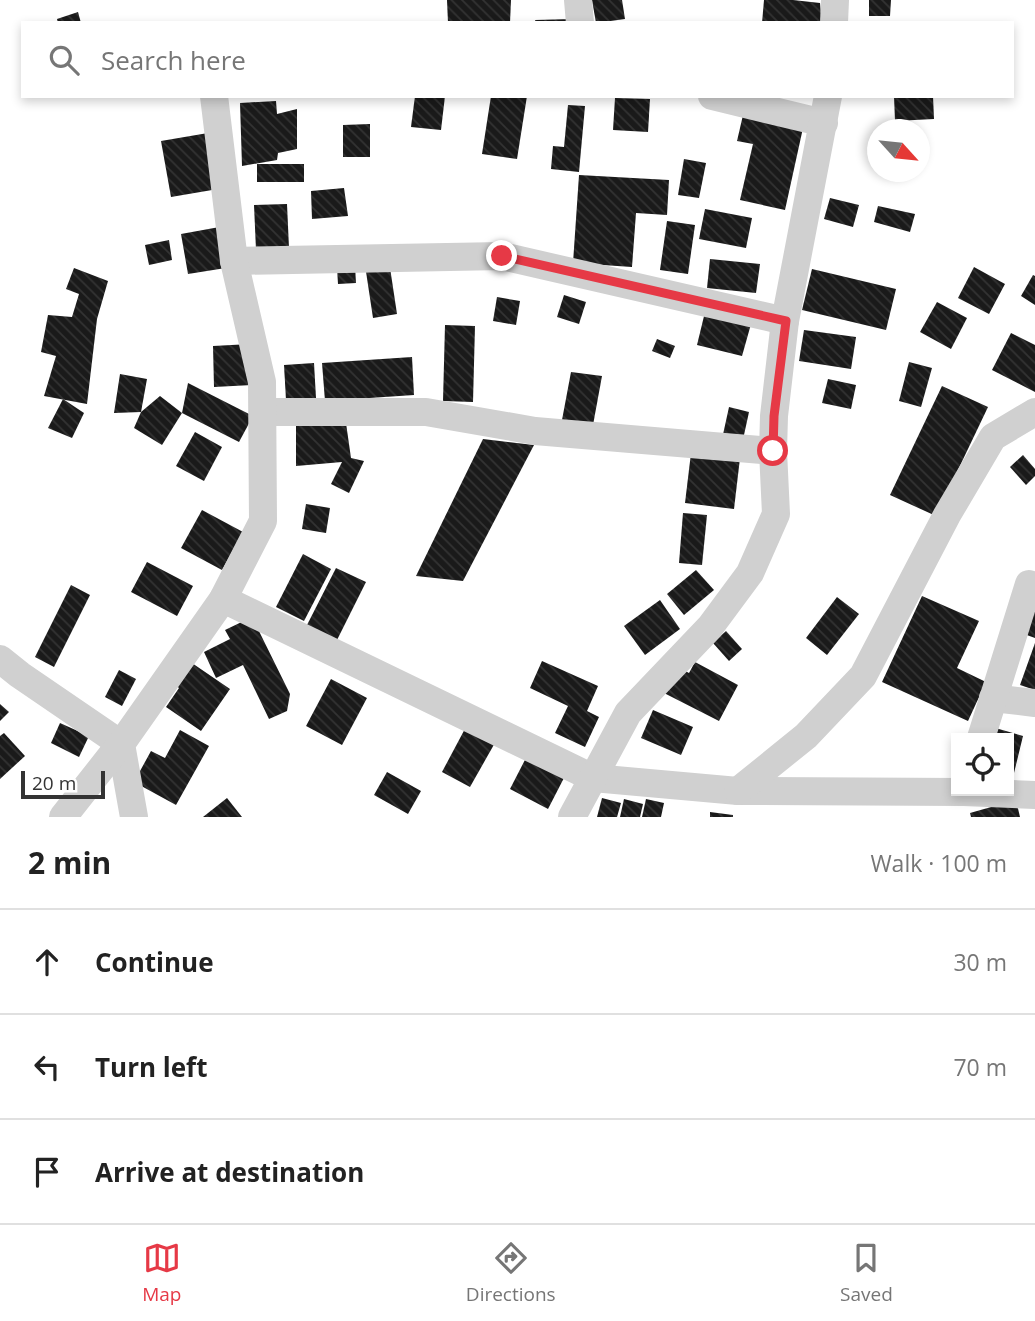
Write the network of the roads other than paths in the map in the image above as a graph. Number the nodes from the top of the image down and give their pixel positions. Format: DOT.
graph roads {
  1 [pos="578,0"];
  2 [pos="835,0"];
  3 [pos="580,21"];
  4 [pos="834,21"];
  5 [pos="214,98"];
  6 [pos="728,98"];
  7 [pos="826,110"];
  8 [pos="234,261"];
  9 [pos="786,321"];
  10 [pos="263,412"];
  11 [pos="1035,412"];
  12 [pos="773,451"];
  13 [pos="1029,584"];
  14 [pos="223,598"];
  15 [pos="0,659"];
  16 [pos="993,698"];
  17 [pos="1035,703"];
  18 [pos="982,733"];
  19 [pos="121,744"];
  20 [pos="593,778"];
  21 [pos="737,791"];
  22 [pos="951,791"];
  23 [pos="1014,794"];
  24 [pos="1035,795"];
  25 [pos="63,817"];
  26 [pos="134,817"];
  27 [pos="572,817"];
  1 -- 3 [label="street"];
  2 -- 4 [label="street"];
  5 -- 8 [label="street"];
  6 -- 7 [label="street"];
  7 -- 9 [label="street"];
  8 -- 9 [label="street"];
  8 -- 10 [label="street"];
  9 -- 12 [label="street"];
  10 -- 12 [label="street"];
  10 -- 14 [label="street"];
  11 -- 21 [label="street"];
  12 -- 20 [label="street"];
  13 -- 16 [label="street"];
  14 -- 19 [label="street"];
  14 -- 20 [label="street"];
  15 -- 19 [label="street"];
  16 -- 17 [label="street"];
  16 -- 18 [label="street"];
  19 -- 25 [label="street"];
  19 -- 26 [label="street"];
  20 -- 21 [label="street"];
  20 -- 27 [label="street"];
  21 -- 22 [label="street"];
  23 -- 24 [label="street"];
}
